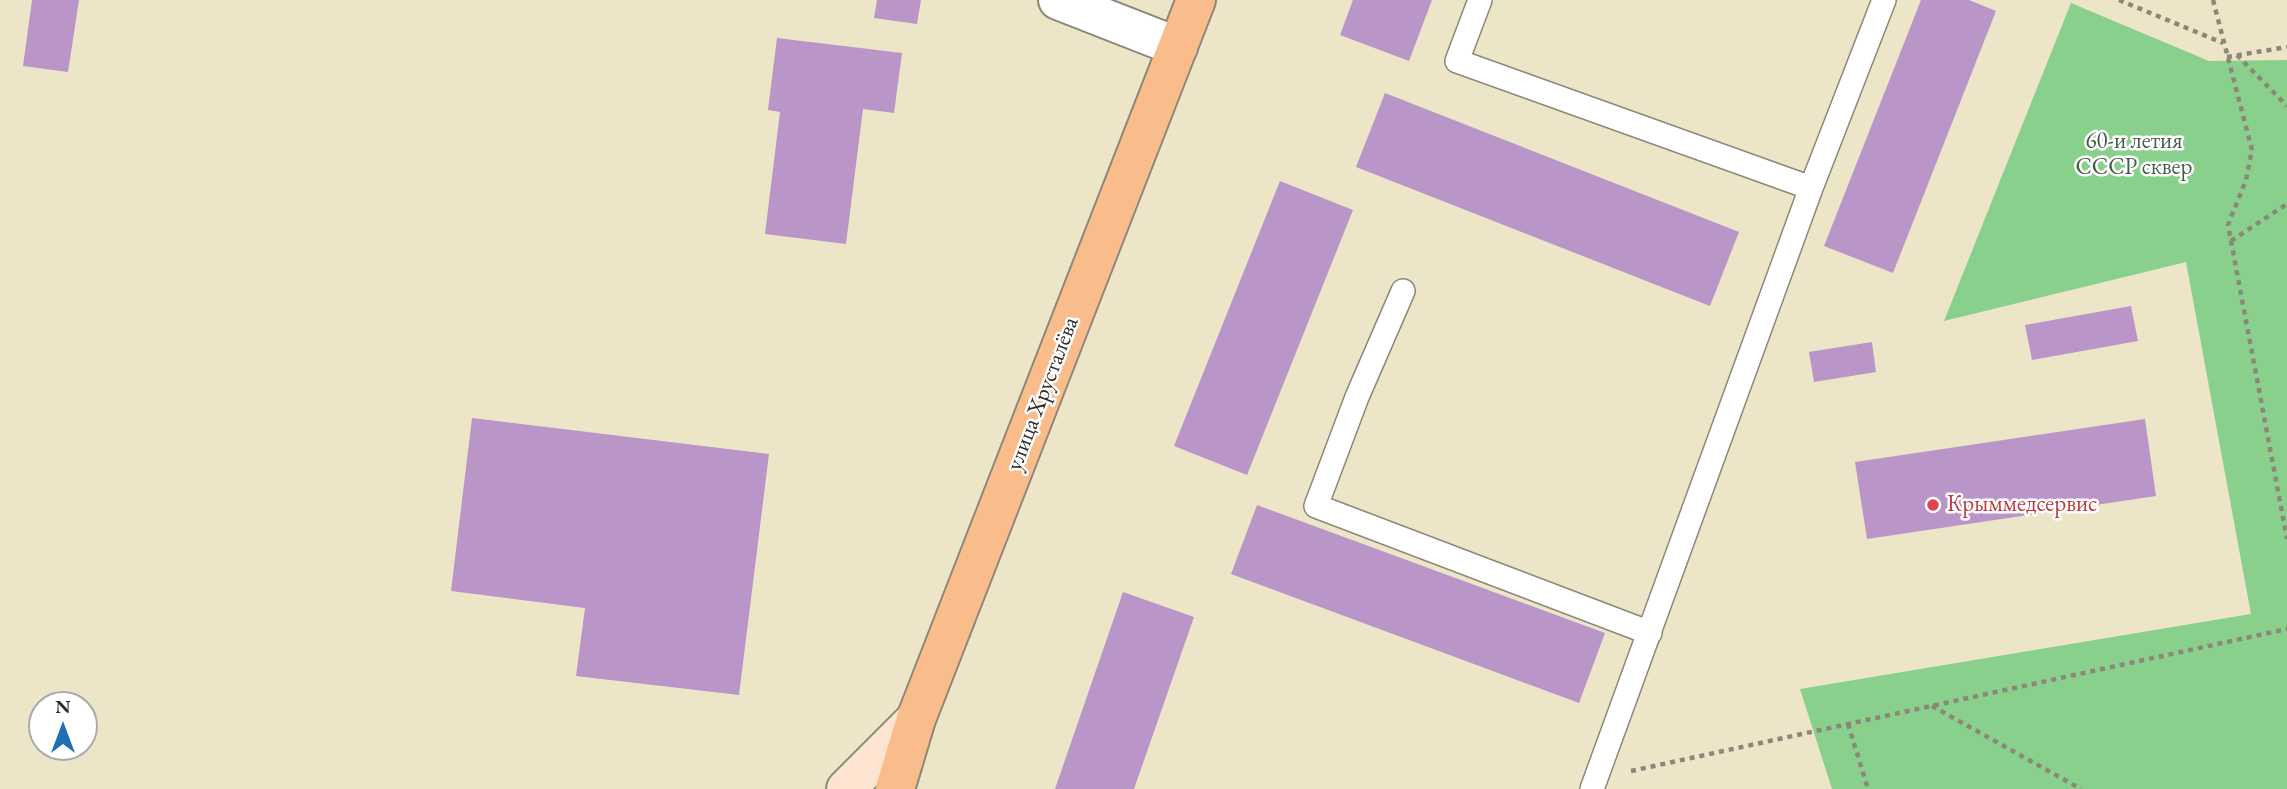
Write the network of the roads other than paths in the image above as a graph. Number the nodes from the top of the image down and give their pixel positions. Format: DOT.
graph roads {
  1 [pos="1058,0"];
  2 [pos="1196,0"];
  3 [pos="1480,0"];
  4 [pos="1884,0"];
  5 [pos="1178,47"];
  6 [pos="1811,188"];
  7 [pos="1403,291"];
  8 [pos="1650,633"];
  9 [pos="916,719"];
  10 [pos="1594,784"];
  11 [pos="846,789"];
  12 [pos="895,789"];
  1 -- 5 [label="street"];
  2 -- 5 [label="main road, улица Хрусталёва"];
  3 -- 6 [label="lane"];
  4 -- 6 [label="lane"];
  5 -- 9 [label="main road, улица Хрусталёва"];
  6 -- 8 [label="lane"];
  7 -- 8 [label="lane"];
  8 -- 10 [label="lane"];
  9 -- 11 [label="main road"];
  9 -- 12 [label="main road, улица Хрусталёва"];
}
